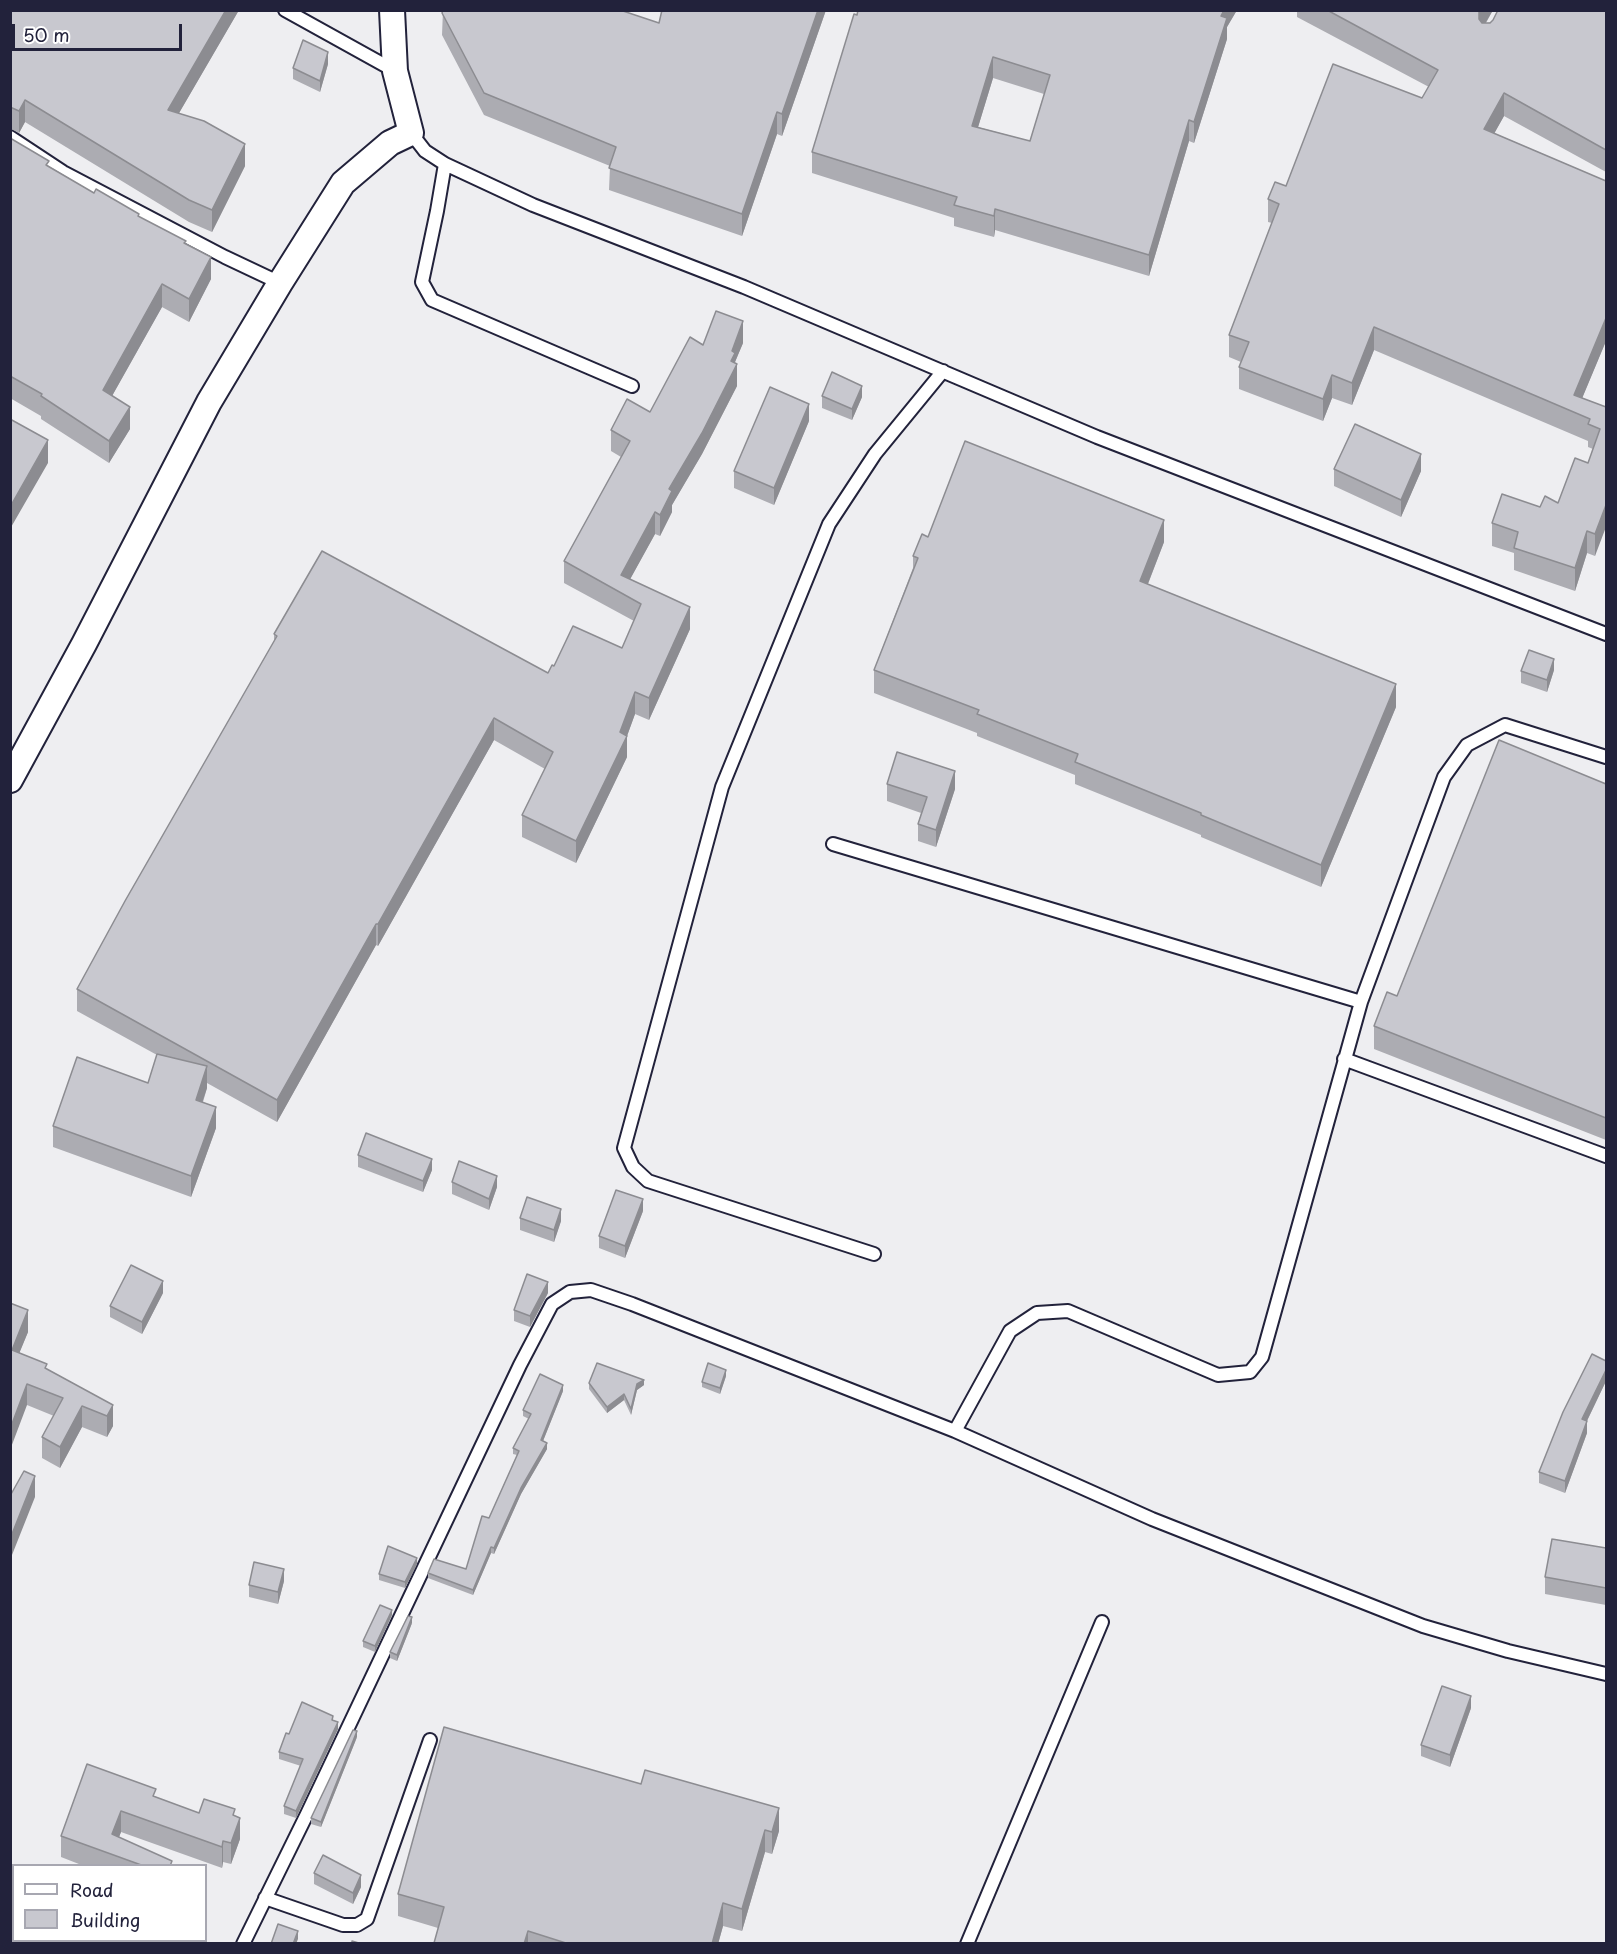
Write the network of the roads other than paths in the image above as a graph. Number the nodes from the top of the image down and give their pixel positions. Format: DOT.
graph roads {
  1 [pos="285,10"];
  2 [pos="392,10"];
  3 [pos="395,71"];
  4 [pos="411,133"];
  5 [pos="10,137"];
  6 [pos="445,164"];
  7 [pos="280,283"];
  8 [pos="943,371"];
  9 [pos="632,386"];
  10 [pos="1606,634"];
  11 [pos="1606,757"];
  12 [pos="10,780"];
  13 [pos="833,844"];
  14 [pos="1361,1002"];
  15 [pos="1344,1059"];
  16 [pos="1606,1156"];
  17 [pos="874,1254"];
  18 [pos="955,1431"];
  19 [pos="1102,1622"];
  20 [pos="1606,1674"];
  21 [pos="430,1740"];
  22 [pos="265,1898"];
  23 [pos="243,1944"];
  24 [pos="967,1944"];
  1 -- 3 [label="lane"];
  2 -- 3 [label="street"];
  3 -- 4 [label="street"];
  4 -- 6 [label="lane"];
  4 -- 7 [label="street"];
  5 -- 7 [label="lane"];
  6 -- 8 [label="lane"];
  6 -- 9 [label="lane"];
  7 -- 12 [label="street"];
  8 -- 10 [label="lane"];
  8 -- 17 [label="lane"];
  11 -- 14 [label="lane"];
  13 -- 14 [label="lane"];
  14 -- 15 [label="lane"];
  15 -- 16 [label="lane"];
  15 -- 18 [label="lane"];
  18 -- 20 [label="lane"];
  18 -- 22 [label="lane"];
  19 -- 24 [label="lane"];
  21 -- 22 [label="lane"];
  22 -- 23 [label="lane"];
}
